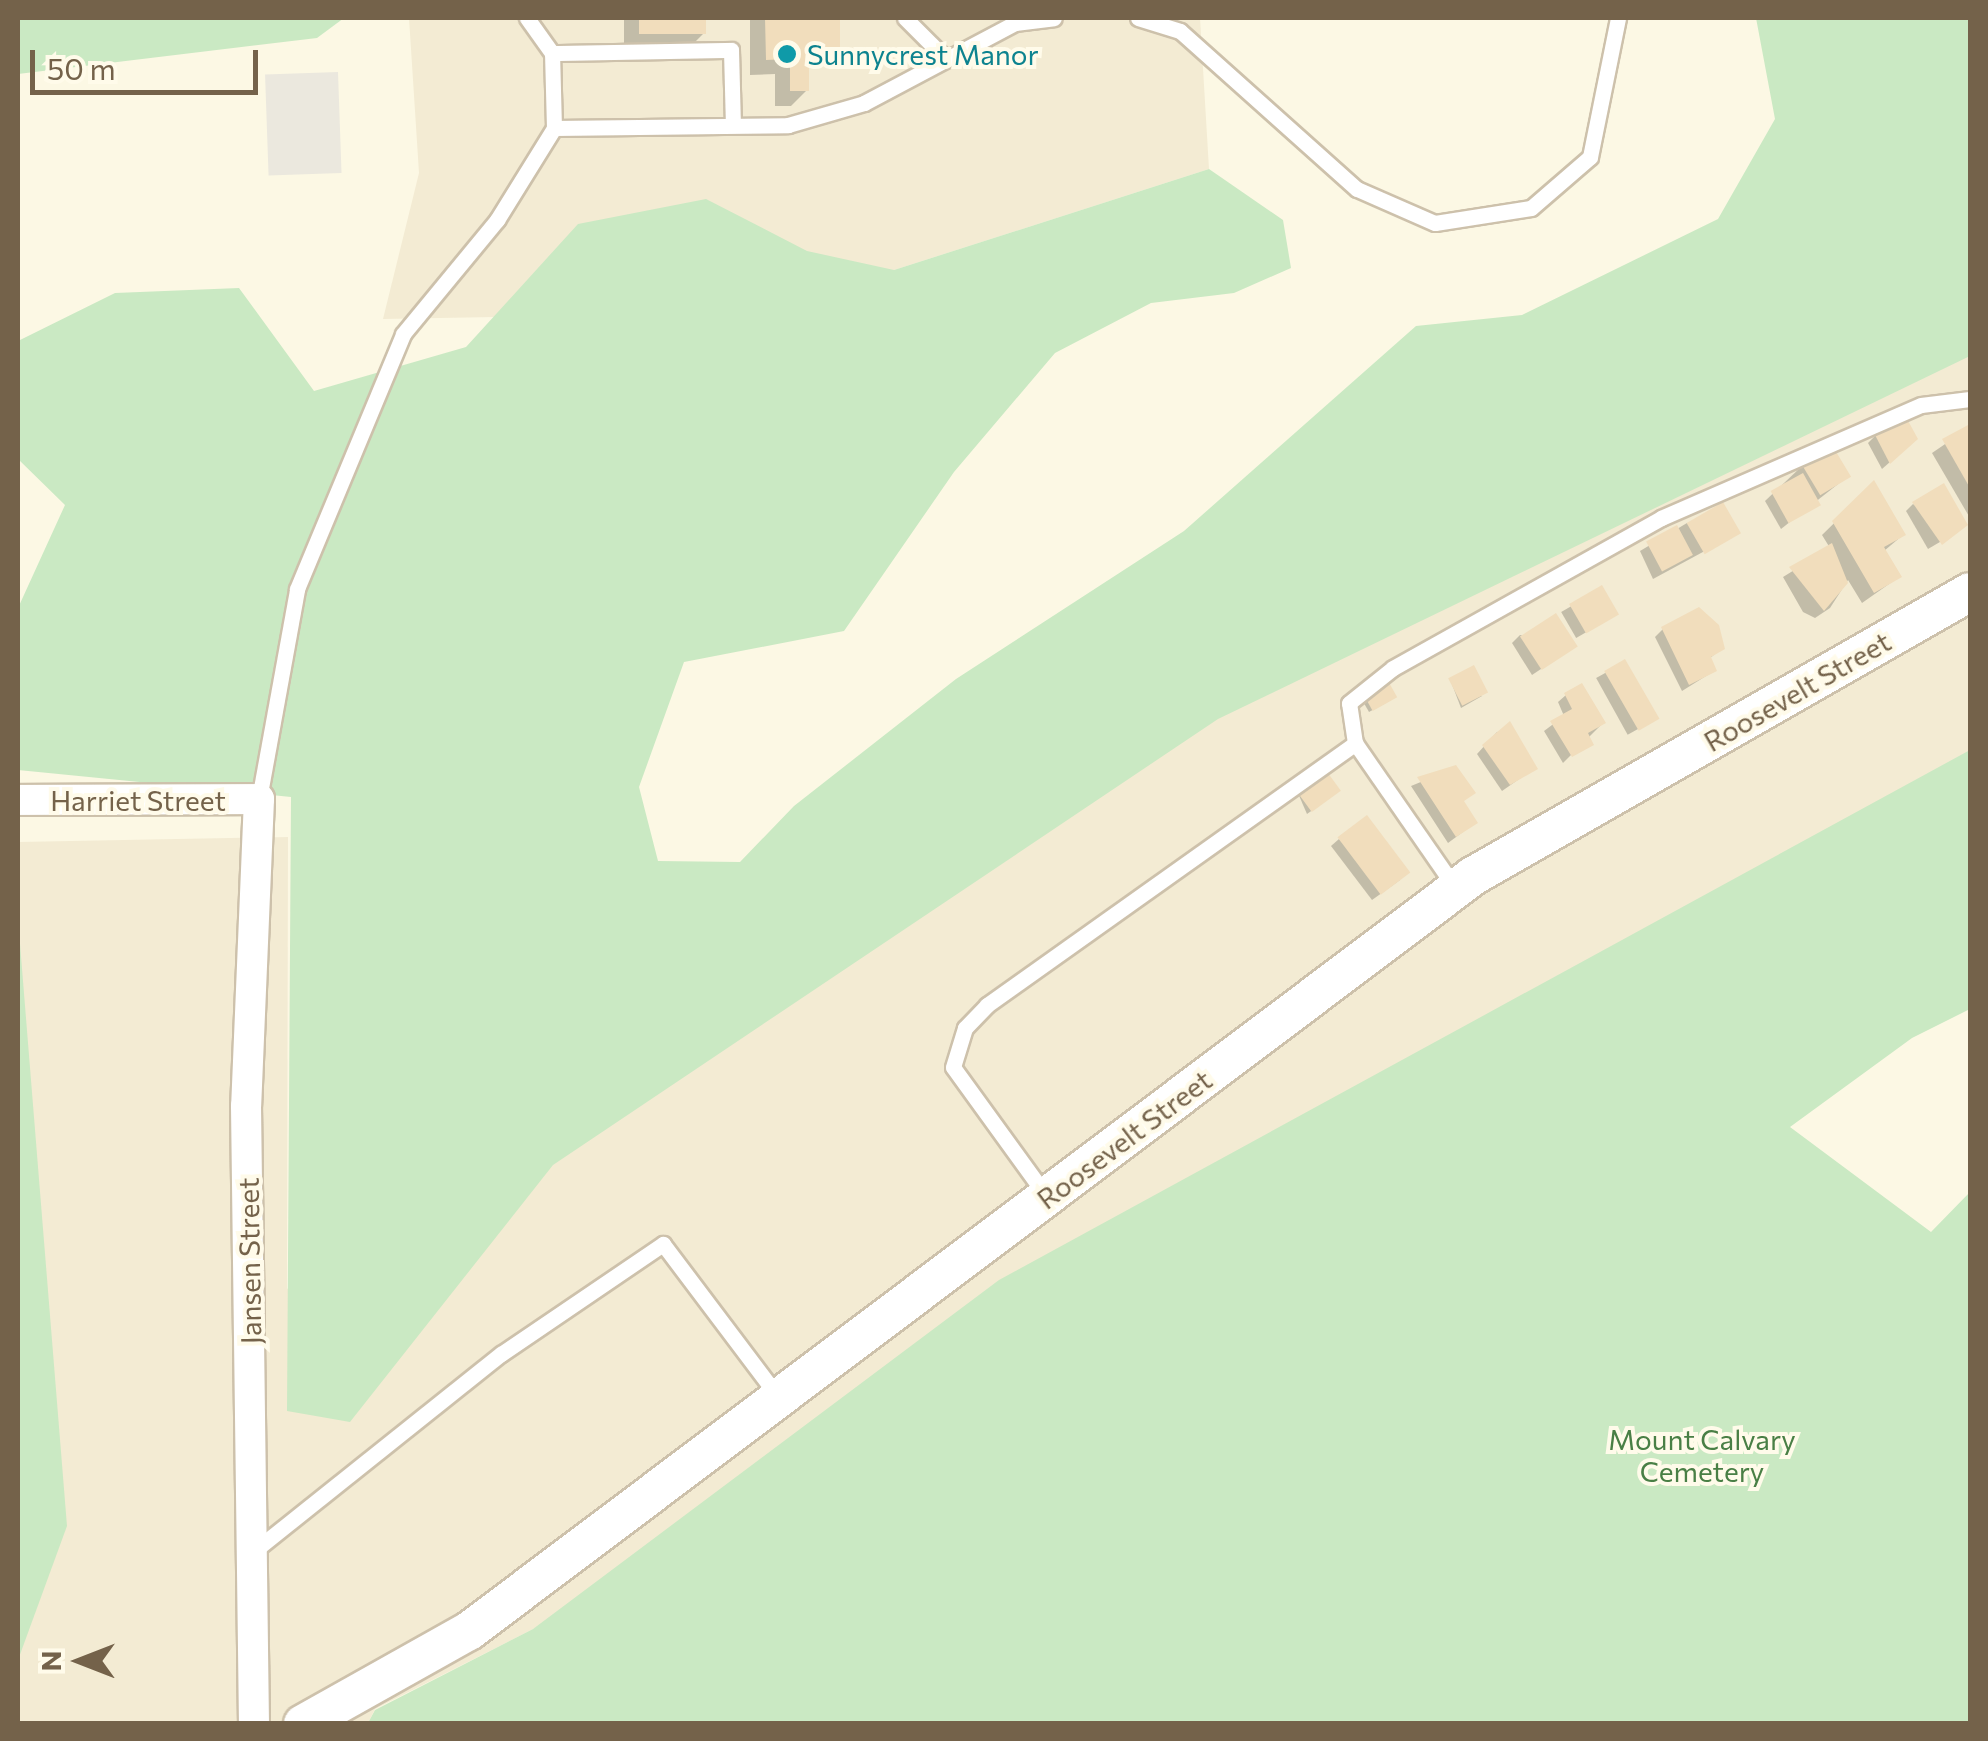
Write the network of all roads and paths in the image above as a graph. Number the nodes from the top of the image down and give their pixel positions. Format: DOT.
graph roads {
  1 [pos="527,18"];
  2 [pos="905,18"];
  3 [pos="1054,18"];
  4 [pos="1138,18"];
  5 [pos="1618,18"];
  6 [pos="1013,20"];
  7 [pos="552,53"];
  8 [pos="945,58"];
  9 [pos="733,125"];
  10 [pos="554,128"];
  11 [pos="1970,399"];
  12 [pos="1970,592"];
  13 [pos="1354,743"];
  14 [pos="258,799"];
  15 [pos="18,800"];
  16 [pos="1456,889"];
  17 [pos="1048,1197"];
  18 [pos="780,1399"];
  19 [pos="254,1551"];
  20 [pos="254,1724"];
  21 [pos="302,1724"];
  1 -- 7 [label="lane"];
  2 -- 8 [label="lane"];
  3 -- 6 [label="lane"];
  4 -- 5 [label="lane"];
  6 -- 8 [label="lane"];
  7 -- 9 [label="lane"];
  7 -- 10 [label="lane"];
  8 -- 9 [label="lane"];
  9 -- 10 [label="lane"];
  10 -- 14 [label="lane"];
  11 -- 13 [label="lane"];
  12 -- 16 [label="street, Roosevelt Street"];
  13 -- 16 [label="lane"];
  13 -- 17 [label="lane"];
  14 -- 15 [label="street, Harriet Street"];
  14 -- 19 [label="street, Jansen Street"];
  16 -- 17 [label="street, Roosevelt Street"];
  17 -- 18 [label="street, Roosevelt Street"];
  18 -- 19 [label="lane"];
  18 -- 21 [label="street, Roosevelt Street"];
  19 -- 20 [label="street, Jansen Street"];
}
